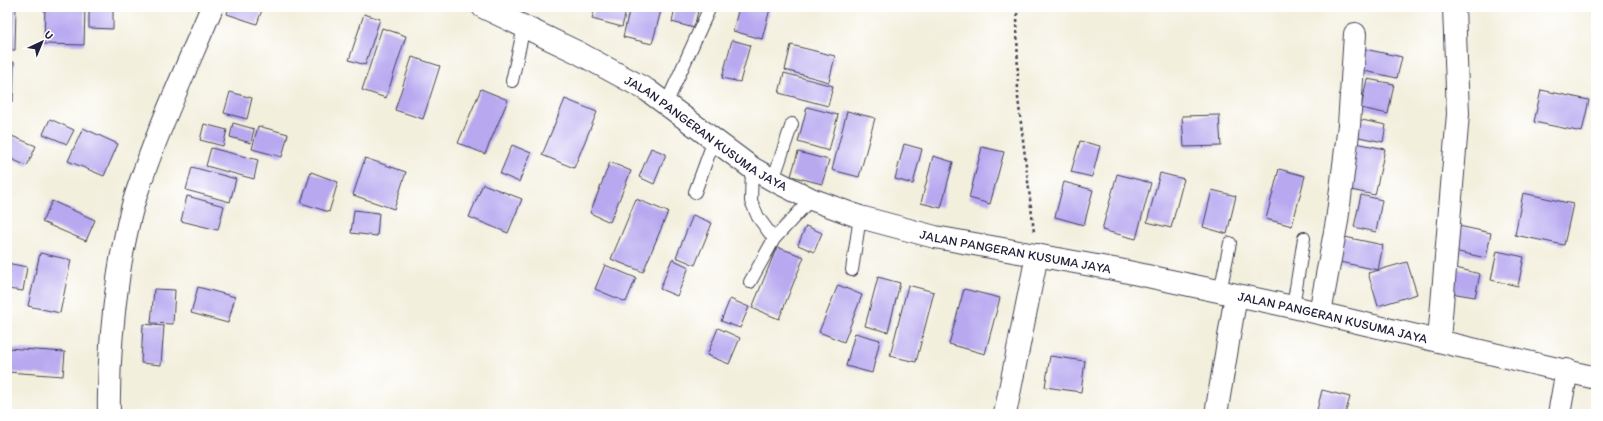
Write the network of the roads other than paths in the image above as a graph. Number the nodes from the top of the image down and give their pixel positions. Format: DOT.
graph roads {
  1 [pos="212,7"];
  2 [pos="483,7"];
  3 [pos="710,7"];
  4 [pos="1454,7"];
  5 [pos="524,27"];
  6 [pos="1355,34"];
  7 [pos="512,81"];
  8 [pos="666,104"];
  9 [pos="792,124"];
  10 [pos="714,140"];
  11 [pos="752,168"];
  12 [pos="773,180"];
  13 [pos="695,192"];
  14 [pos="811,198"];
  15 [pos="860,217"];
  16 [pos="1304,238"];
  17 [pos="774,239"];
  18 [pos="1230,243"];
  19 [pos="1037,255"];
  20 [pos="852,270"];
  21 [pos="750,282"];
  22 [pos="1228,293"];
  23 [pos="1292,307"];
  24 [pos="1320,314"];
  25 [pos="1439,340"];
  26 [pos="1567,370"];
  27 [pos="1596,378"];
  28 [pos="109,414"];
  29 [pos="1005,414"];
  30 [pos="1216,414"];
  31 [pos="1559,414"];
  1 -- 28 [label="street"];
  2 -- 5 [label="street, JALAN PANGERAN KUSUMA JAYA"];
  3 -- 8 [label="lane"];
  4 -- 25 [label="street"];
  5 -- 7 [label="lane"];
  5 -- 8 [label="street, JALAN PANGERAN KUSUMA JAYA"];
  6 -- 24 [label="street"];
  8 -- 10 [label="street, JALAN PANGERAN KUSUMA JAYA"];
  9 -- 12 [label="lane"];
  10 -- 11 [label="street, JALAN PANGERAN KUSUMA JAYA"];
  10 -- 13 [label="lane"];
  11 -- 12 [label="street, JALAN PANGERAN KUSUMA JAYA"];
  11 -- 17 [label="lane"];
  12 -- 14 [label="street, JALAN PANGERAN KUSUMA JAYA"];
  14 -- 15 [label="street, JALAN PANGERAN KUSUMA JAYA"];
  14 -- 17 [label="lane"];
  15 -- 19 [label="street, JALAN PANGERAN KUSUMA JAYA"];
  15 -- 20 [label="lane"];
  16 -- 23 [label="lane"];
  17 -- 21 [label="lane"];
  18 -- 22 [label="lane"];
  19 -- 22 [label="street, JALAN PANGERAN KUSUMA JAYA"];
  19 -- 29 [label="street"];
  22 -- 23 [label="street, JALAN PANGERAN KUSUMA JAYA"];
  22 -- 30 [label="street"];
  23 -- 24 [label="street, JALAN PANGERAN KUSUMA JAYA"];
  24 -- 25 [label="street, JALAN PANGERAN KUSUMA JAYA"];
  25 -- 26 [label="street, JALAN PANGERAN KUSUMA JAYA"];
  26 -- 27 [label="street, JALAN PANGERAN KUSUMA JAYA"];
  26 -- 31 [label="street"];
}
